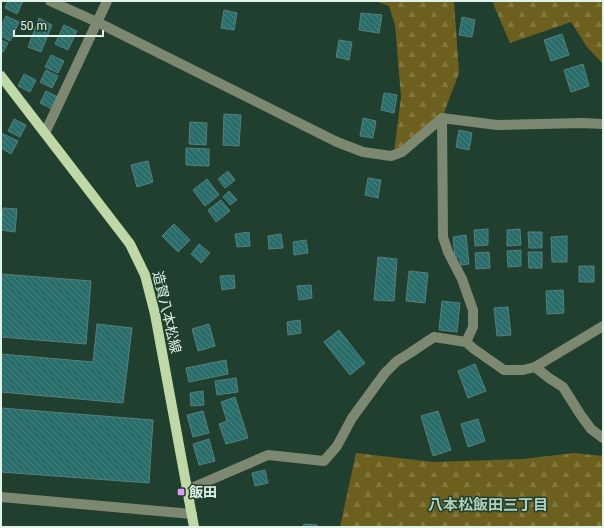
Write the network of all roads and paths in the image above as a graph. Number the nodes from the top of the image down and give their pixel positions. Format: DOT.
graph roads {
  1 [pos="50,1"];
  2 [pos="107,1"];
  3 [pos="97,22"];
  4 [pos="1,76"];
  5 [pos="442,118"];
  6 [pos="603,124"];
  7 [pos="45,132"];
  8 [pos="603,326"];
  9 [pos="466,342"];
  10 [pos="535,367"];
  11 [pos="603,438"];
  12 [pos="187,490"];
  13 [pos="1,497"];
  14 [pos="192,514"];
  15 [pos="194,527"];
  1 -- 3 [label="street"];
  2 -- 3 [label="street"];
  3 -- 5 [label="street"];
  3 -- 7 [label="street"];
  4 -- 7 [label="main road, 造賀八本松線"];
  5 -- 6 [label="street"];
  5 -- 9 [label="street"];
  7 -- 12 [label="main road, 造賀八本松線"];
  8 -- 10 [label="street"];
  9 -- 10 [label="street"];
  9 -- 12 [label="street"];
  10 -- 11 [label="street"];
  12 -- 14 [label="main road, 造賀八本松線"];
  13 -- 14 [label="street"];
  14 -- 15 [label="main road, 造賀八本松線"];
}
